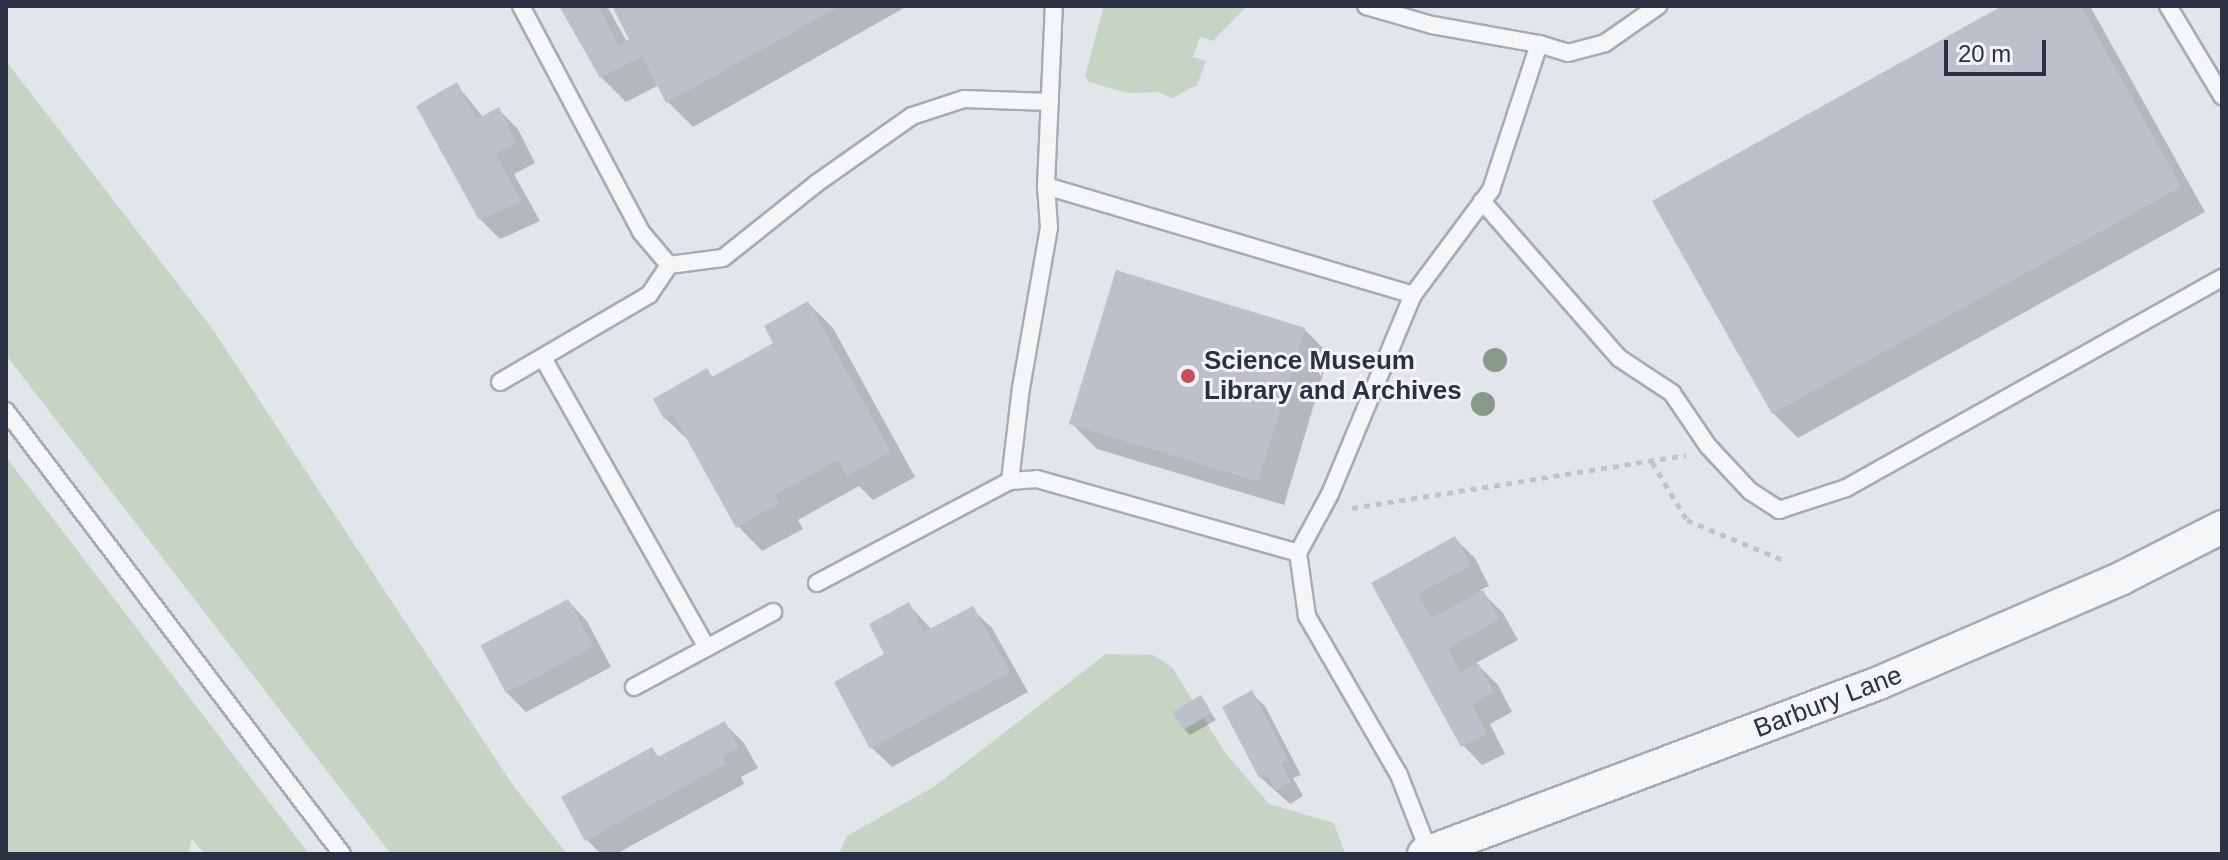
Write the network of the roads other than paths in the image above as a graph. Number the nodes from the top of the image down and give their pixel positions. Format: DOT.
graph roads {
  1 [pos="521,6"];
  2 [pos="1054,6"];
  3 [pos="1366,6"];
  4 [pos="1658,6"];
  5 [pos="2168,6"];
  6 [pos="1539,44"];
  7 [pos="2222,96"];
  8 [pos="1050,102"];
  9 [pos="1046,186"];
  10 [pos="1482,201"];
  11 [pos="669,265"];
  12 [pos="2222,278"];
  13 [pos="1413,295"];
  14 [pos="543,358"];
  15 [pos="500,382"];
  16 [pos="6,411"];
  17 [pos="1010,481"];
  18 [pos="2222,527"];
  19 [pos="1298,553"];
  20 [pos="817,583"];
  21 [pos="773,612"];
  22 [pos="707,648"];
  23 [pos="634,687"];
  24 [pos="1426,853"];
  25 [pos="342,854"];
  1 -- 11 [label="lane"];
  2 -- 8 [label="lane"];
  3 -- 6 [label="lane"];
  4 -- 6 [label="lane"];
  5 -- 7 [label="lane"];
  6 -- 10 [label="lane"];
  8 -- 9 [label="lane"];
  8 -- 11 [label="lane"];
  9 -- 13 [label="lane"];
  9 -- 17 [label="lane"];
  10 -- 12 [label="lane"];
  10 -- 13 [label="lane"];
  11 -- 14 [label="lane"];
  13 -- 19 [label="lane"];
  14 -- 15 [label="lane"];
  14 -- 22 [label="lane"];
  16 -- 25 [label="lane"];
  17 -- 19 [label="lane"];
  17 -- 20 [label="lane"];
  18 -- 24 [label="street, Barbury Lane"];
  19 -- 24 [label="lane"];
  21 -- 22 [label="lane"];
  22 -- 23 [label="lane"];
}
